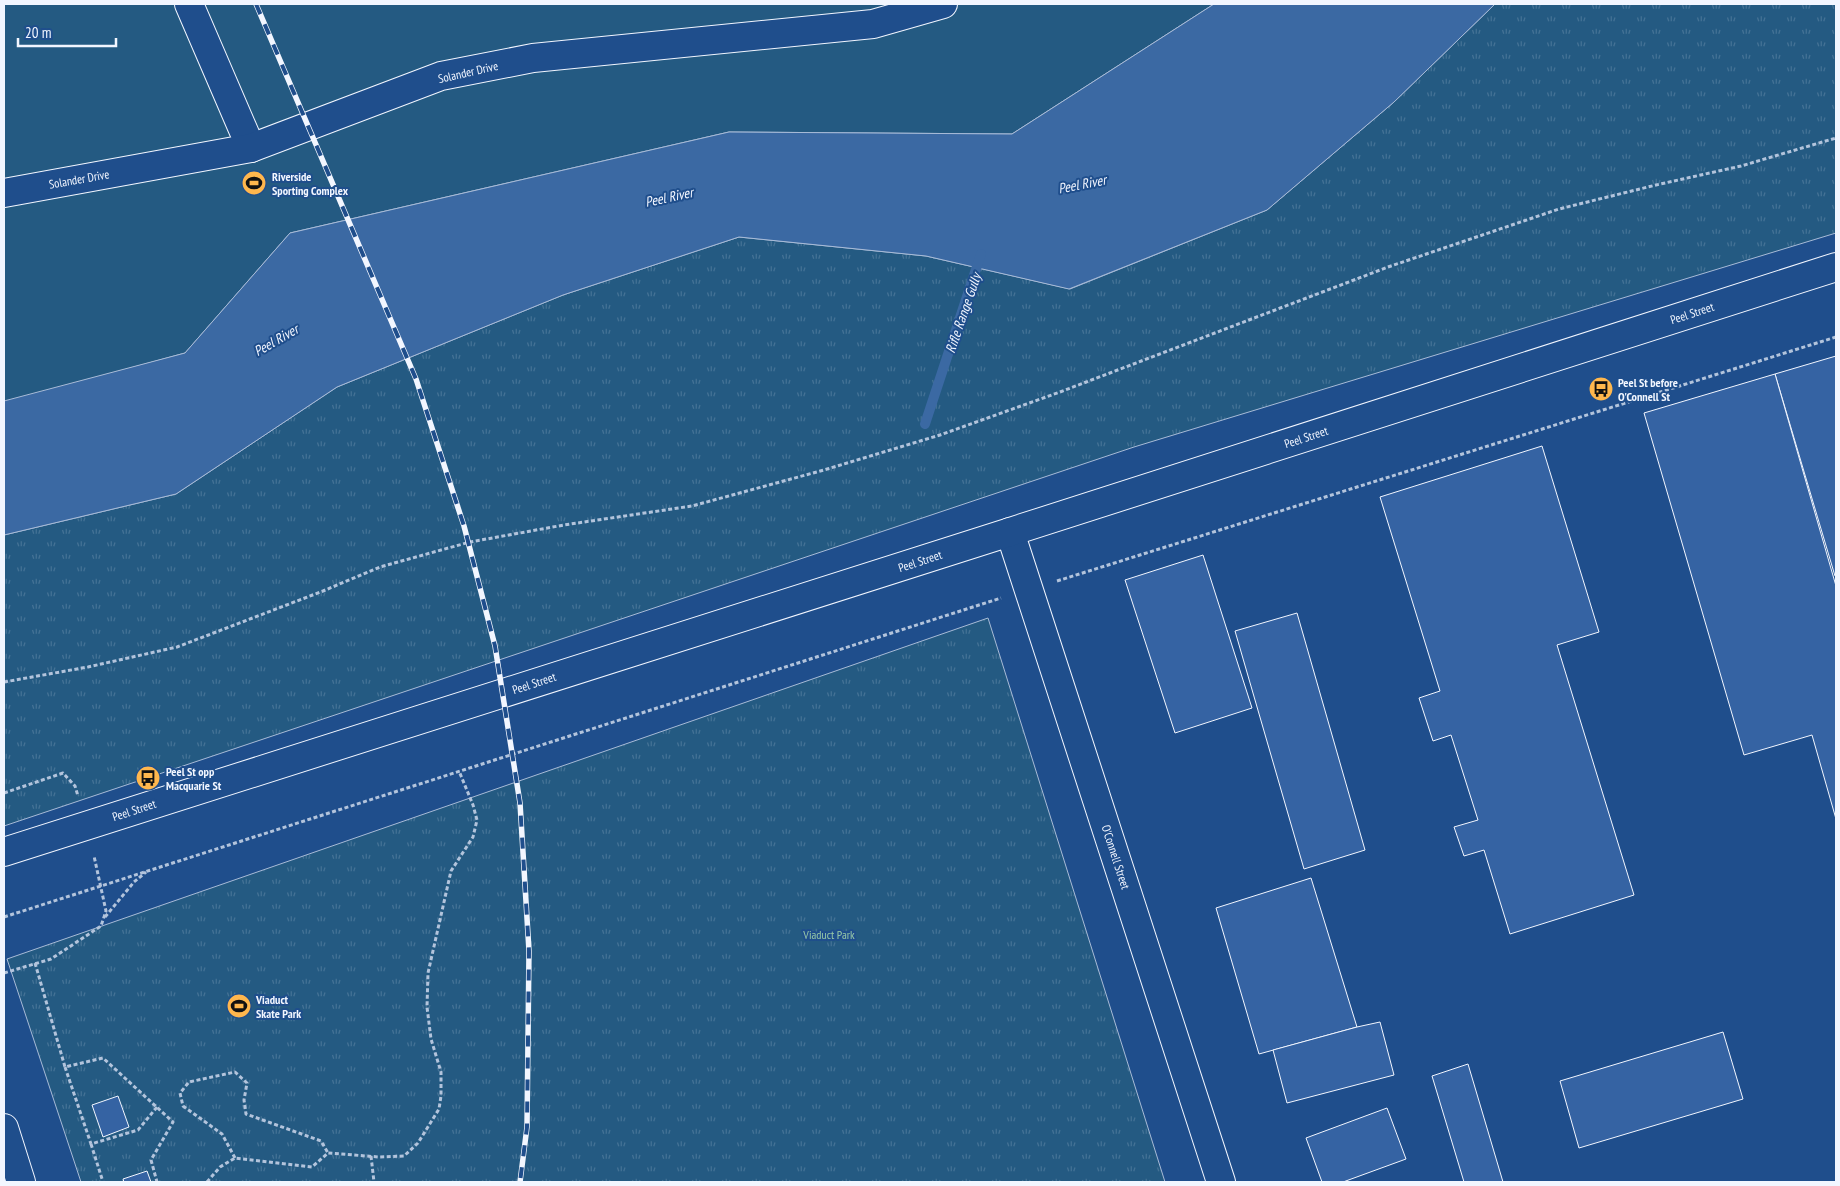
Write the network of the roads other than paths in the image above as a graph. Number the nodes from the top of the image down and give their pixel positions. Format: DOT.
graph roads {
  1 [pos="189,4"];
  2 [pos="943,4"];
  3 [pos="251,148"];
  4 [pos="4,193"];
  5 [pos="1836,267"];
  6 [pos="1010,532"];
  7 [pos="4,852"];
  8 [pos="4,1128"];
  9 [pos="21,1182"];
  10 [pos="1221,1182"];
  1 -- 3 [label="main road"];
  2 -- 3 [label="main road, Solander Drive"];
  3 -- 4 [label="main road, Solander Drive"];
  5 -- 6 [label="main road, Peel Street"];
  6 -- 7 [label="main road, Peel Street"];
  6 -- 10 [label="main road, O'Connell Street"];
  8 -- 9 [label="main road"];
}
